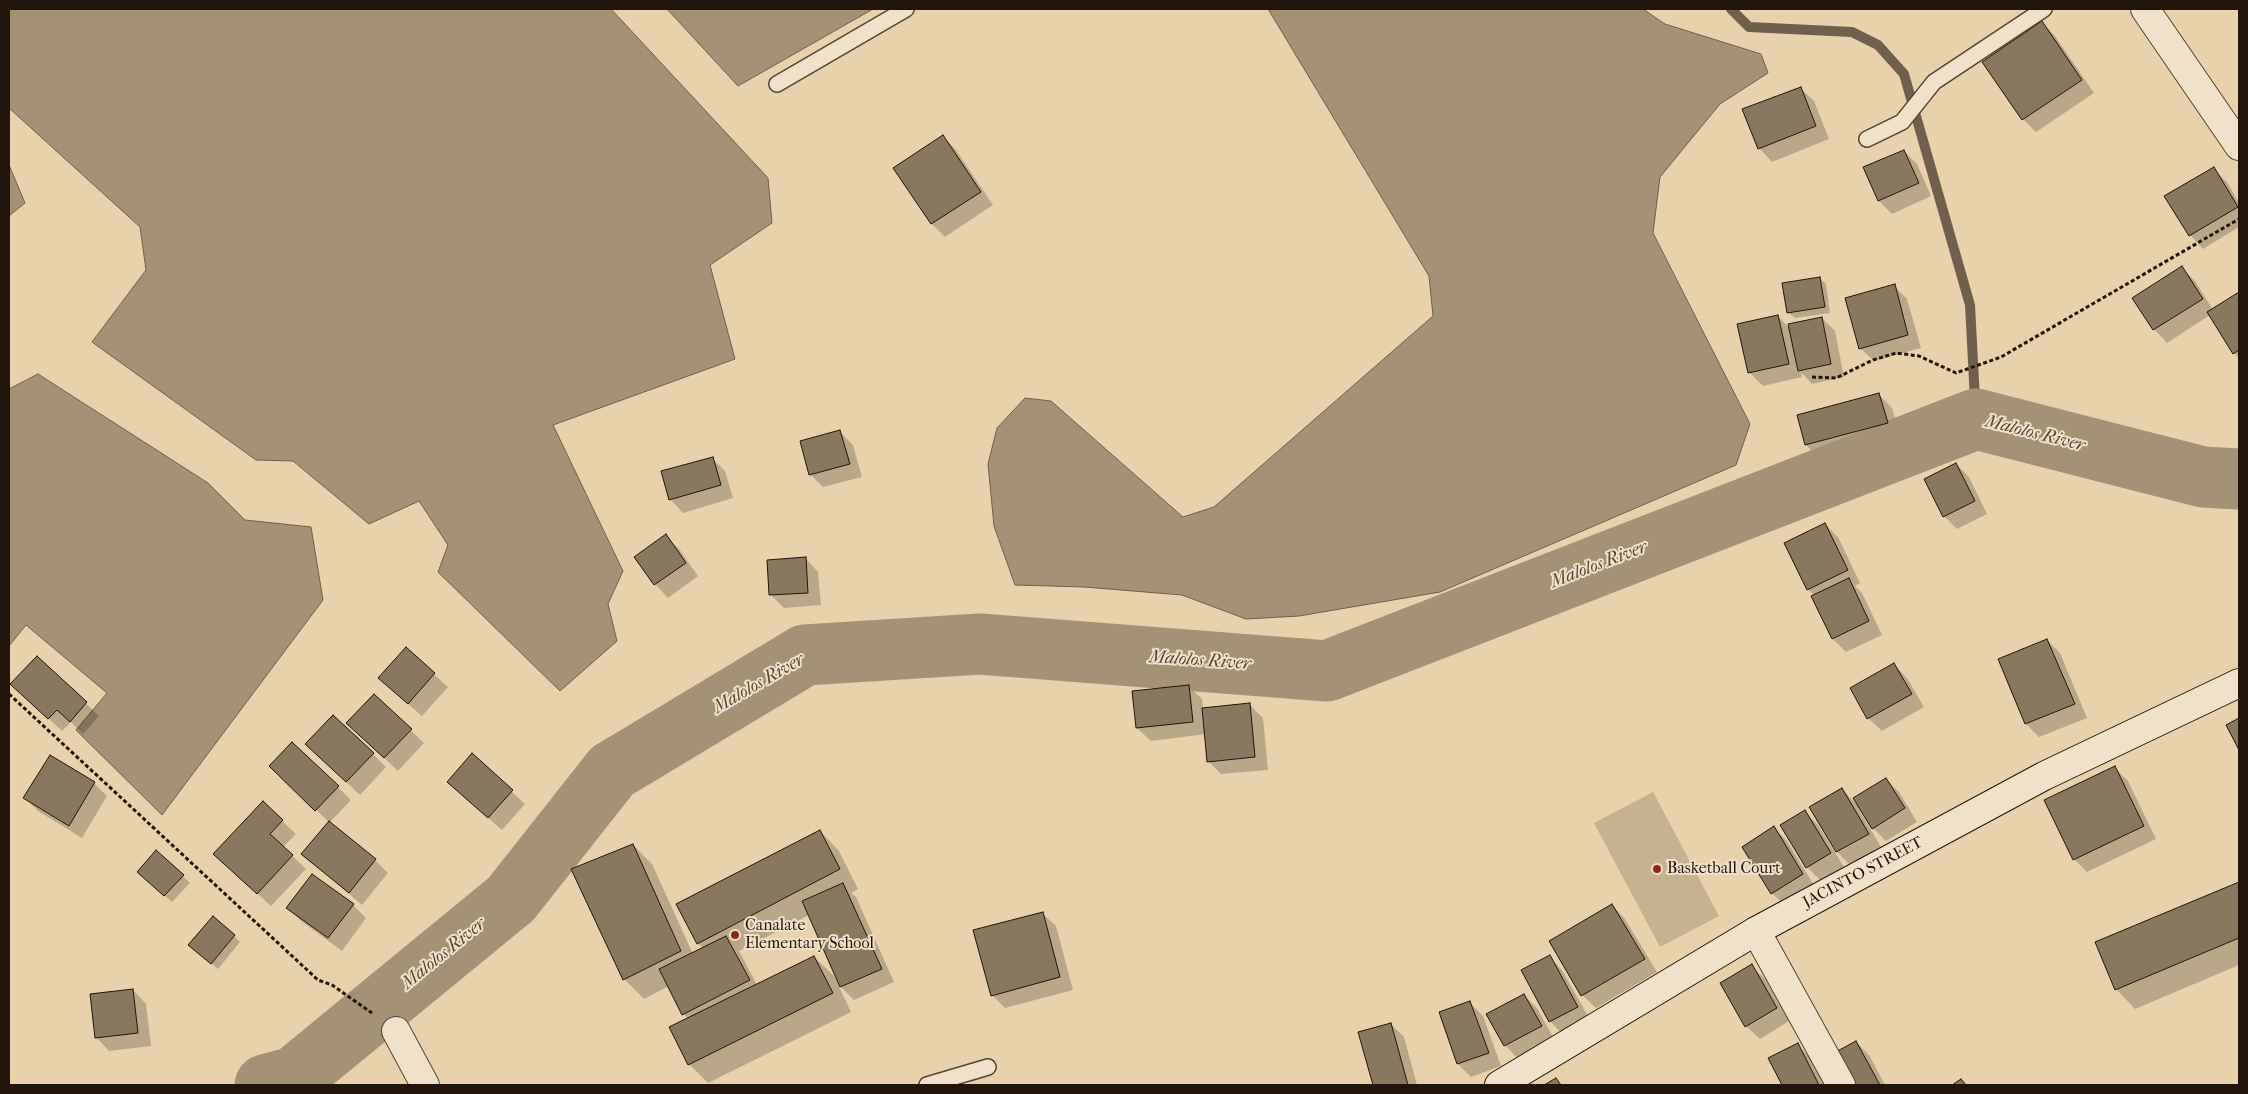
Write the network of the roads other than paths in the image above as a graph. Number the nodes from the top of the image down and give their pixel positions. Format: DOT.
graph roads {
  1 [pos="906,9"];
  2 [pos="2044,9"];
  3 [pos="2145,9"];
  4 [pos="777,84"];
  5 [pos="1867,139"];
  6 [pos="2239,146"];
  7 [pos="2239,683"];
  8 [pos="1756,931"];
  9 [pos="396,1032"];
  10 [pos="988,1067"];
  11 [pos="425,1085"];
  12 [pos="927,1085"];
  13 [pos="1499,1085"];
  14 [pos="1840,1085"];
  1 -- 4 [label="lane"];
  2 -- 5 [label="lane"];
  3 -- 6 [label="main road"];
  7 -- 8 [label="main road, JACINTO STREET"];
  8 -- 13 [label="main road, JACINTO STREET"];
  8 -- 14 [label="main road"];
  9 -- 11 [label="main road"];
  10 -- 12 [label="lane"];
}
